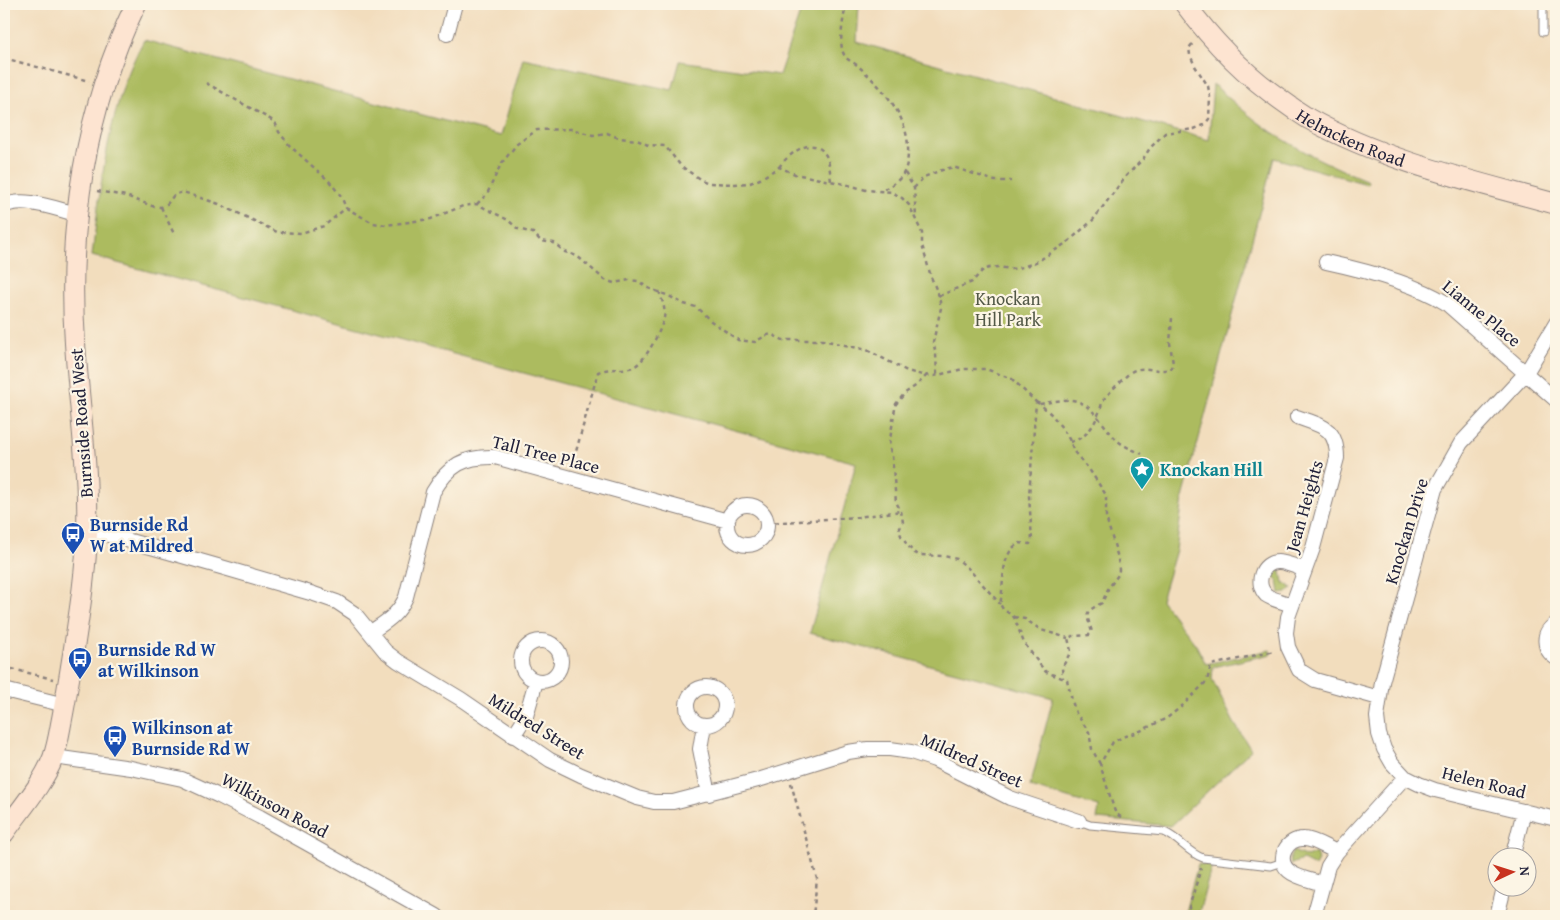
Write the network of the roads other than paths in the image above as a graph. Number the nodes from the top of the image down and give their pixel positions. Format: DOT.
graph roads {
  1 [pos="136,4"];
  2 [pos="455,4"];
  3 [pos="1185,4"];
  4 [pos="1543,4"];
  5 [pos="1543,32"];
  6 [pos="447,34"];
  7 [pos="1556,204"];
  8 [pos="4,206"];
  9 [pos="77,214"];
  10 [pos="1326,262"];
  11 [pos="1556,323"];
  12 [pos="1526,373"];
  13 [pos="1556,400"];
  14 [pos="1296,417"];
  15 [pos="728,521"];
  16 [pos="87,531"];
  17 [pos="1305,570"];
  18 [pos="1292,605"];
  19 [pos="1556,624"];
  20 [pos="371,632"];
  21 [pos="1556,658"];
  22 [pos="536,681"];
  23 [pos="4,690"];
  24 [pos="1379,698"];
  25 [pos="65,705"];
  26 [pos="704,725"];
  27 [pos="513,736"];
  28 [pos="54,757"];
  29 [pos="1405,777"];
  30 [pos="709,794"];
  31 [pos="1524,811"];
  32 [pos="1556,820"];
  33 [pos="1079,821"];
  34 [pos="4,833"];
  35 [pos="1515,848"];
  36 [pos="1337,852"];
  37 [pos="1284,862"];
  38 [pos="1322,884"];
  39 [pos="1502,898"];
  40 [pos="437,916"];
  41 [pos="1314,916"];
  42 [pos="1497,916"];
  1 -- 9 [label="street, Burnside Road West"];
  2 -- 6 [label="street"];
  3 -- 7 [label="street, Helmcken Road"];
  4 -- 5 [label="lane"];
  8 -- 9 [label="street"];
  9 -- 16 [label="street, Burnside Road West"];
  10 -- 12 [label="street, Lianne Place"];
  11 -- 12 [label="street, Knockan Drive"];
  12 -- 13 [label="street, Lianne Place"];
  12 -- 24 [label="street, Knockan Drive"];
  14 -- 17 [label="street, Jean Heights"];
  15 -- 15 [label="street"];
  15 -- 20 [label="street, Tall Tree Place"];
  16 -- 20 [label="street, Mildred Street"];
  16 -- 25 [label="street, Burnside Road West"];
  17 -- 18 [label="street, Jean Heights"];
  17 -- 18 [label="street"];
  18 -- 24 [label="street, Jean Heights"];
  19 -- 21 [label="street"];
  20 -- 27 [label="street, Mildred Street"];
  22 -- 27 [label="street"];
  23 -- 25 [label="street"];
  24 -- 29 [label="street, Knockan Drive"];
  25 -- 28 [label="street, Burnside Road West"];
  26 -- 30 [label="street"];
  27 -- 30 [label="street, Mildred Street"];
  28 -- 34 [label="street, Burnside Road West"];
  28 -- 40 [label="street, Wilkinson Road"];
  29 -- 31 [label="street, Helen Road"];
  29 -- 36 [label="street"];
  30 -- 33 [label="street, Mildred Street"];
  31 -- 32 [label="street, Helen Road"];
  31 -- 35 [label="street"];
  33 -- 37 [label="lane"];
  36 -- 37 [label="street"];
  36 -- 38 [label="street"];
  37 -- 38 [label="street"];
  38 -- 41 [label="street"];
  39 -- 42 [label="street"];
}
